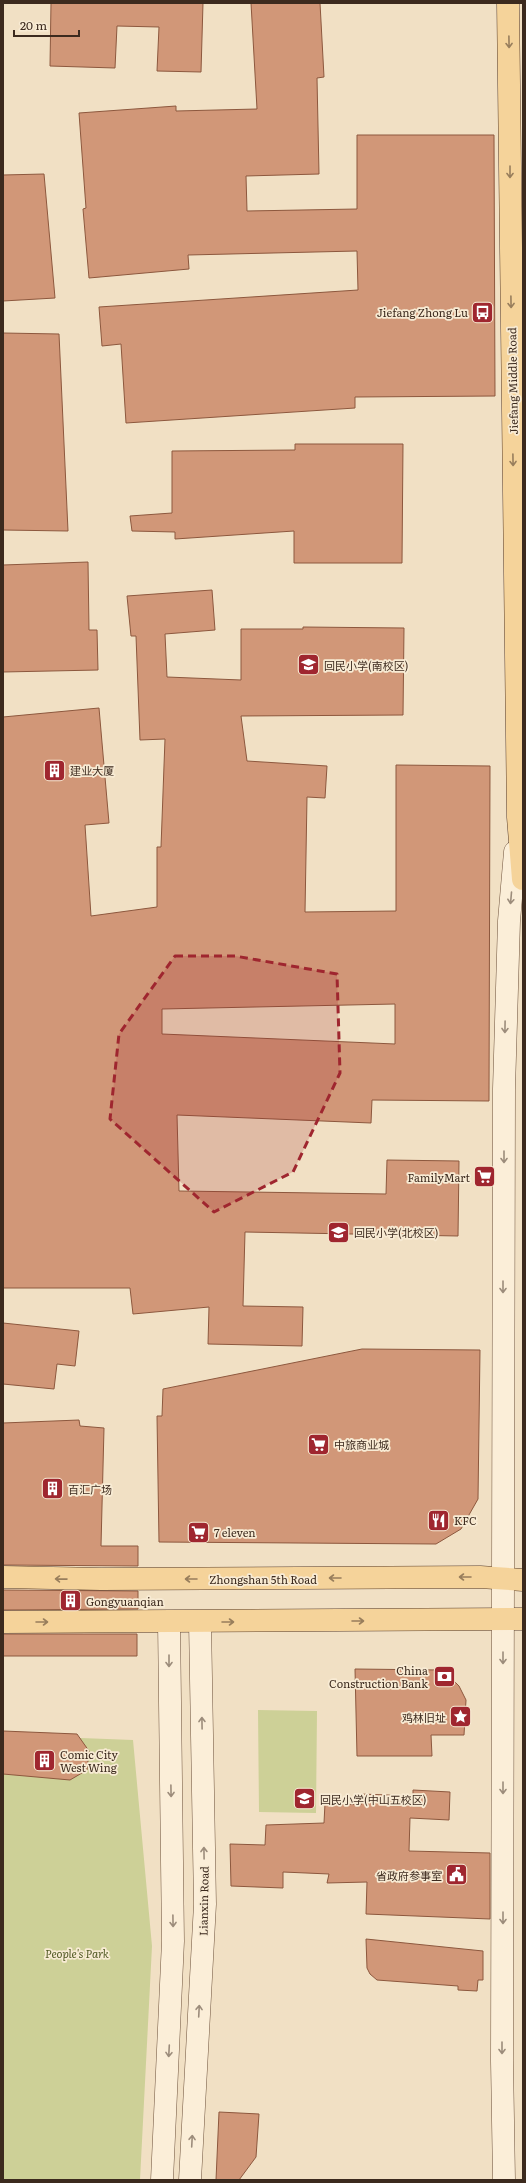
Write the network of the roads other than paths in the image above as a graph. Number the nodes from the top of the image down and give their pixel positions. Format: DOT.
graph roads {
  1 [pos="508,3"];
  2 [pos="518,817"];
  3 [pos="523,879"];
  4 [pos="3,1577"];
  5 [pos="514,1579"];
  6 [pos="513,1619"];
  7 [pos="3,1622"];
  8 [pos="169,1622"];
  9 [pos="200,1622"];
  10 [pos="162,2180"];
  11 [pos="190,2180"];
  12 [pos="504,2180"];
  1 -- 2 [label="main road, Jiefang Middle Road, one-way"];
  2 -- 3 [label="main road, Jiefang Middle Road"];
  2 -- 5 [label="main road, one-way"];
  5 -- 4 [label="main road, Zhongshan 5th Road, one-way"];
  5 -- 6 [label="main road"];
  9 -- 6 [label="main road, one-way"];
  6 -- 12 [label="main road, one-way"];
  7 -- 8 [label="main road, one-way"];
  8 -- 9 [label="main road"];
  8 -- 10 [label="main road, one-way"];
  11 -- 9 [label="main road, Lianxin Road, one-way"];
}
